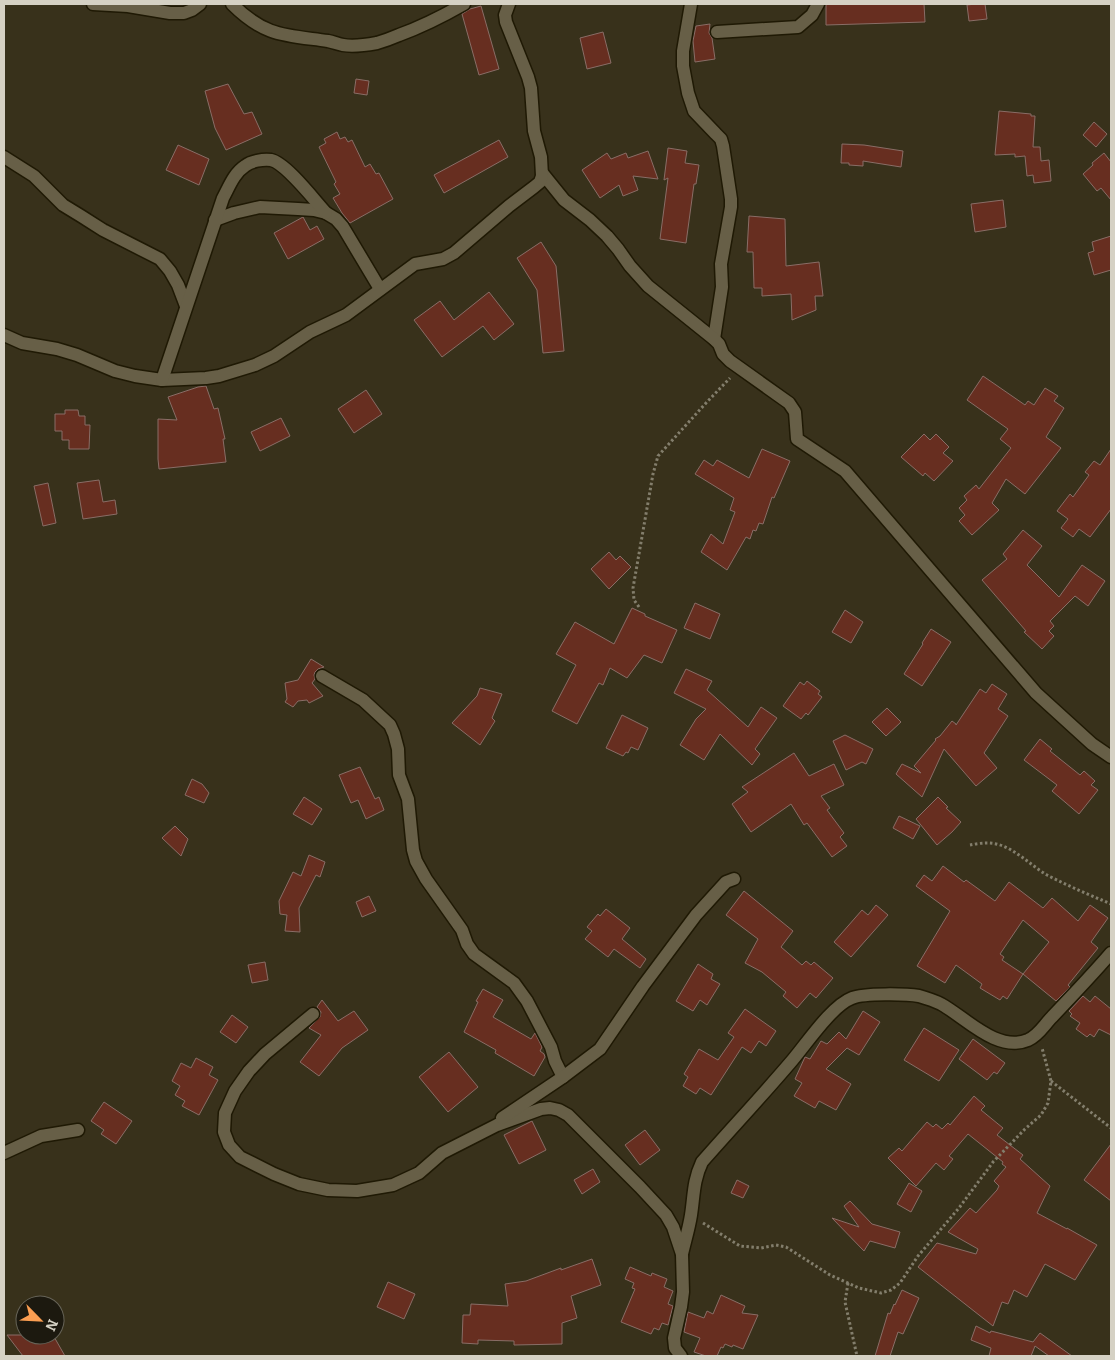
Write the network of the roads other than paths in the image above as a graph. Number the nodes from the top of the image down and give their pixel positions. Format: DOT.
graph roads {
  1 [pos="93,4"];
  2 [pos="200,4"];
  3 [pos="232,4"];
  4 [pos="464,4"];
  5 [pos="509,4"];
  6 [pos="691,4"];
  7 [pos="818,4"];
  8 [pos="717,32"];
  9 [pos="4,157"];
  10 [pos="543,174"];
  11 [pos="326,213"];
  12 [pos="216,220"];
  13 [pos="380,289"];
  14 [pos="186,306"];
  15 [pos="4,335"];
  16 [pos="714,339"];
  17 [pos="162,380"];
  18 [pos="322,676"];
  19 [pos="1111,757"];
  20 [pos="734,879"];
  21 [pos="1111,953"];
  22 [pos="313,1014"];
  23 [pos="563,1077"];
  24 [pos="78,1130"];
  25 [pos="483,1131"];
  26 [pos="4,1153"];
  27 [pos="682,1254"];
  28 [pos="681,1356"];
  1 -- 2 [label="street"];
  3 -- 4 [label="street"];
  5 -- 10 [label="street"];
  6 -- 16 [label="street"];
  7 -- 8 [label="street"];
  9 -- 14 [label="street"];
  10 -- 13 [label="street"];
  10 -- 16 [label="street"];
  11 -- 12 [label="street"];
  11 -- 12 [label="street"];
  11 -- 13 [label="street"];
  12 -- 14 [label="street"];
  13 -- 17 [label="street"];
  14 -- 17 [label="street"];
  15 -- 17 [label="street"];
  16 -- 19 [label="street"];
  18 -- 23 [label="street"];
  20 -- 23 [label="street"];
  21 -- 27 [label="street"];
  22 -- 25 [label="street"];
  23 -- 25 [label="street"];
  24 -- 26 [label="street"];
  25 -- 27 [label="street"];
  27 -- 28 [label="street"];
}
